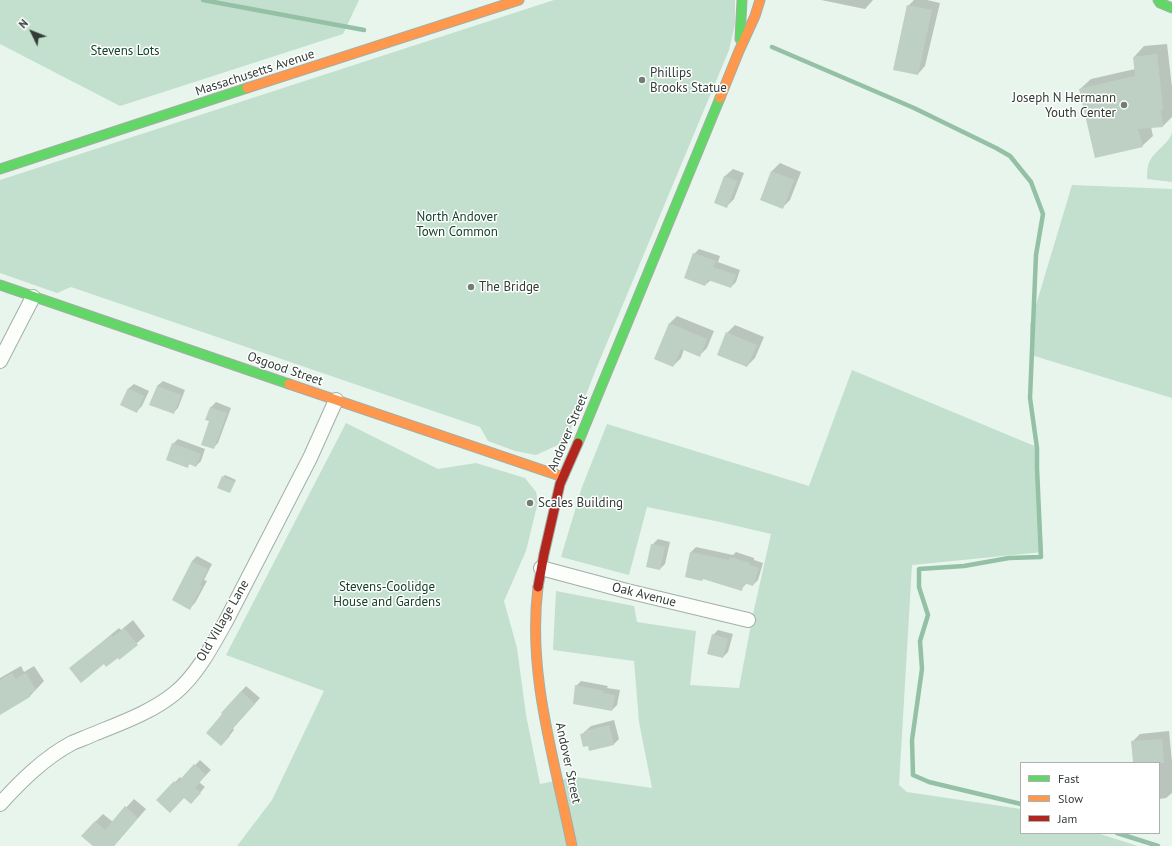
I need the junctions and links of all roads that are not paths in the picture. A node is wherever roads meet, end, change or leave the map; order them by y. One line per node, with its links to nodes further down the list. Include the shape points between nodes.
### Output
1 (519, 0): 7 (main road, Massachusetts Avenue)
2 (742, 0): 6 (main road, Andover Street)
3 (760, 0): 6 (main road, Andover Street)
4 (1158, 0): 5 (main road)
5 (1172, 8)
6 (739, 51): 12 (main road, Andover Street)
7 (0, 169)
8 (0, 285): 9 (main road, Osgood Street)
9 (33, 297): 10 (street); 11 (main road, Osgood Street)
10 (0, 361)
11 (336, 400): 12 (main road, Osgood Street); 15 (street, Old Village Lane, via 310,458 226,621 188,679 175,693 151,709 72,743 24,779)
12 (563, 477): 13 (main road, Andover Street)
13 (541, 568): 14 (street, Oak Avenue, via 627,592); 16 (main road, Andover Street, via 535,634 539,679)
14 (748, 620)
15 (0, 804)
16 (572, 846)

